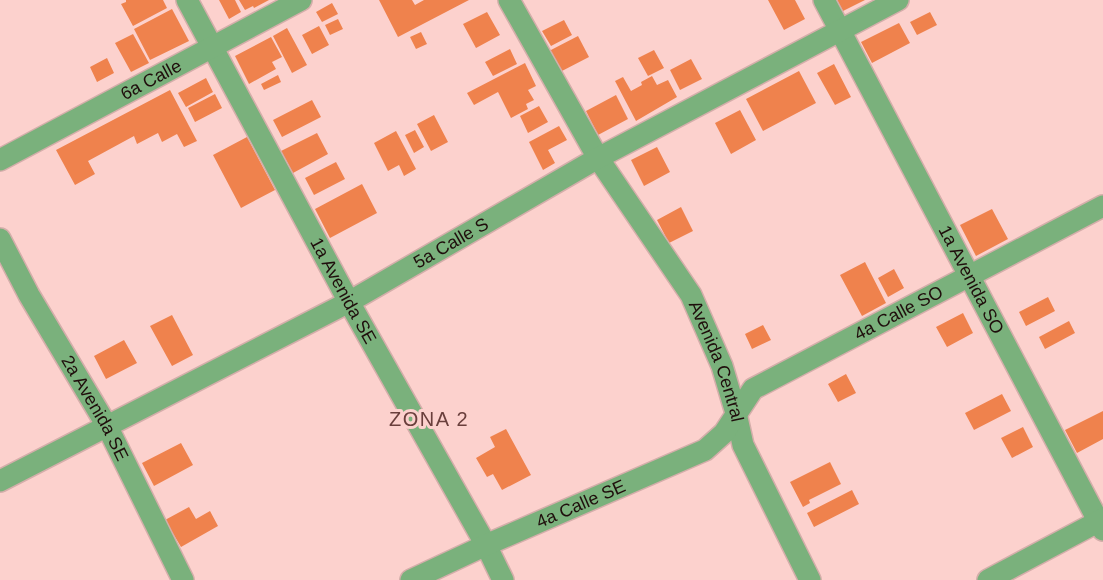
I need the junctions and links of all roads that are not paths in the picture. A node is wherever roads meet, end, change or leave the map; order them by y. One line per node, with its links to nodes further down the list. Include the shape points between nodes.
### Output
1 (187, 0): 7 (street, 1a Avenida SE)
2 (301, 0): 7 (street, 6a Calle)
3 (509, 0): 8 (street, Avenida Central)
4 (824, 0): 6 (street, 1a Avenida SO)
5 (898, 0): 6 (street, 5a Calle S)
6 (840, 31): 8 (street, 5a Calle S); 12 (street, 1a Avenida SO)
7 (213, 47): 9 (street, 6a Calle); 13 (street, 1a Avenida SE)
8 (598, 158): 13 (street, 5a Calle S); 14 (street, Avenida Central, via 692,295 722,366)
9 (0, 160)
10 (1103, 206): 12 (street, 4a Calle SO)
11 (0, 239): 15 (street, 2a Avenida SE)
12 (970, 276): 14 (street, 4a Calle SO, via 753,389); 17 (street, 1a Avenida SO)
13 (349, 302): 15 (street, 5a Calle S); 18 (street, 1a Avenida SE)
14 (736, 413): 18 (street, 4a Calle SE, via 724,433 705,450); 22 (street, Avenida Central, via 743,445)
15 (107, 426): 16 (street, 5a Calle S); 19 (street, 2a Avenida SE)
16 (0, 481)
17 (1101, 524): 23 (street)
18 (486, 545): 20 (street, 4a Calle SE); 21 (street, 1a Avenida SE)
19 (183, 580)
20 (411, 580)
21 (503, 580)
22 (810, 580)
23 (987, 580)

